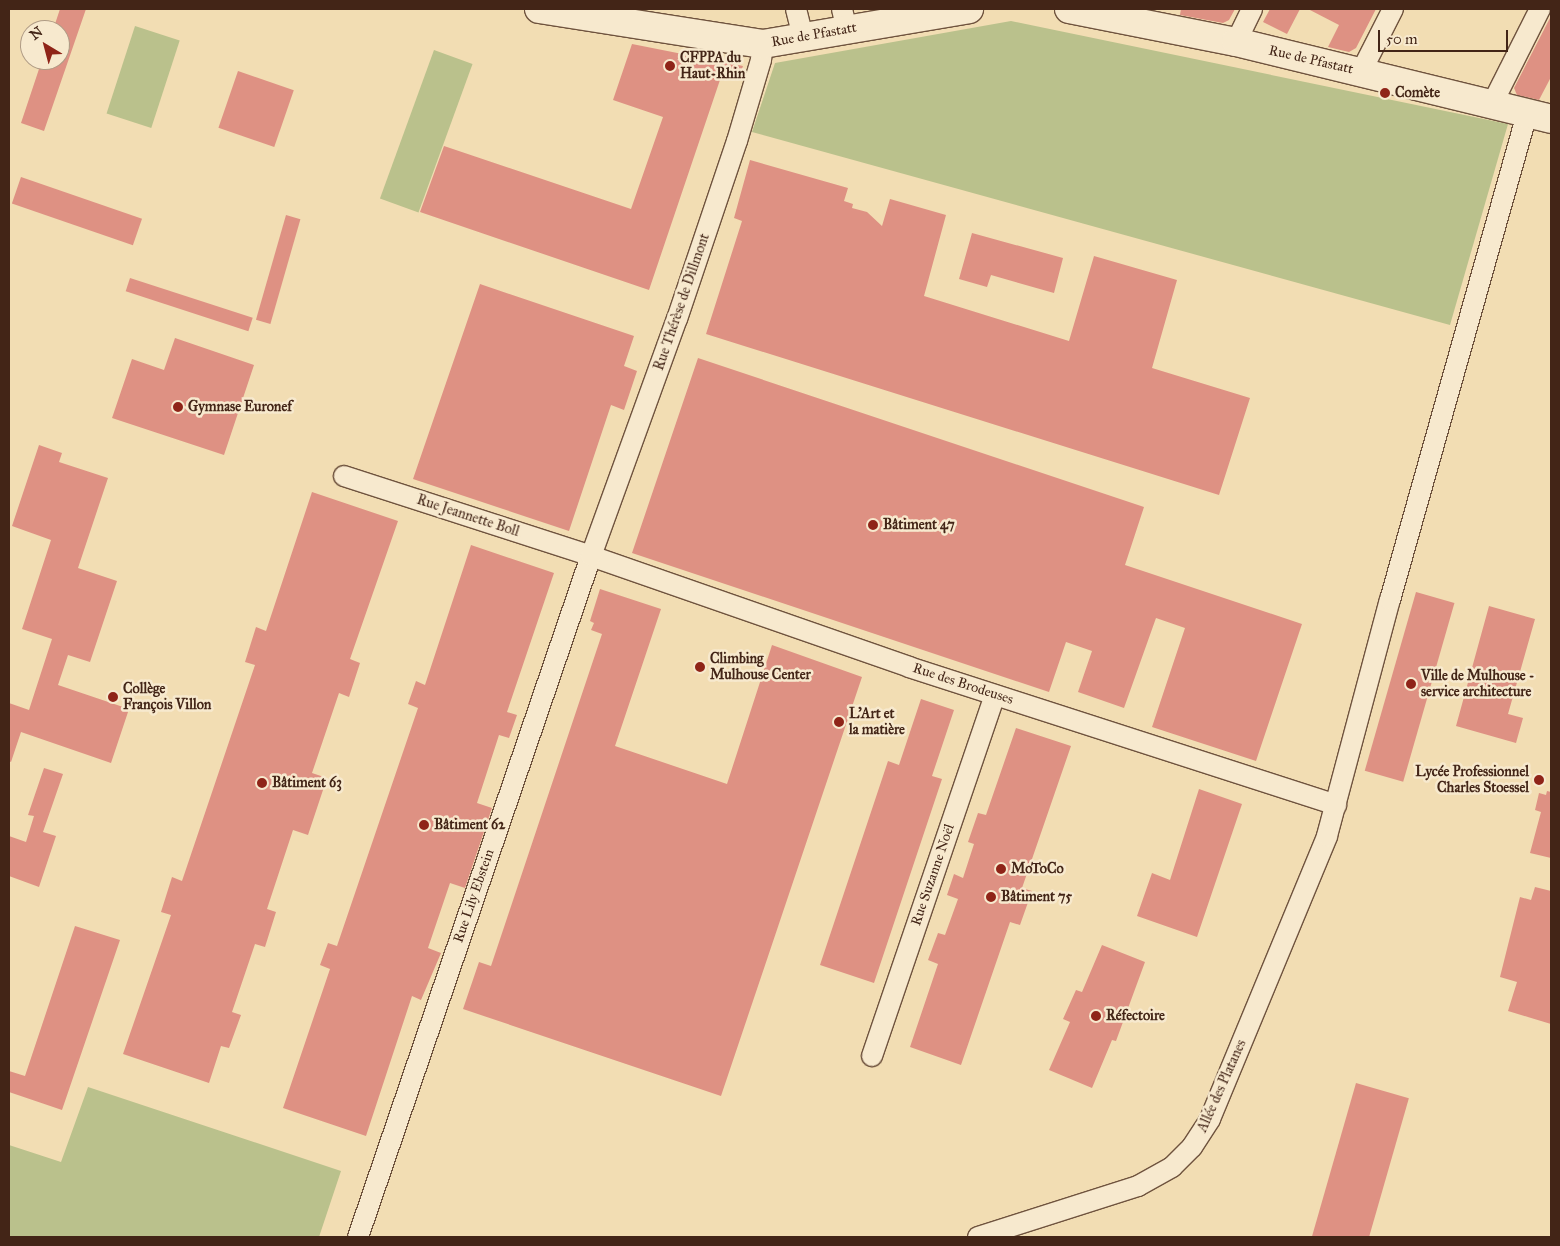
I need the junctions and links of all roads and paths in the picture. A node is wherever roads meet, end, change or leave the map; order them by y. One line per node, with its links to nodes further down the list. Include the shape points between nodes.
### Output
1 (539, 9): 12 (street, Rue de Pfastatt)
2 (796, 9): 10 (street)
3 (969, 9): 9 (street, Rue de Pfastatt)
4 (1069, 9): 8 (street, Rue de Pfastatt)
5 (1252, 9): 11 (street)
6 (1393, 9): 13 (street)
7 (1540, 9): 14 (street)
8 (1105, 12): 11 (street, Rue de Pfastatt)
9 (845, 19): 10 (street, Rue de Pfastatt)
10 (803, 37): 12 (street, Rue de Pfastatt)
11 (1236, 42): 13 (street, Rue de Pfastatt)
12 (763, 44): 17 (street, Rue Thérèse de Dillmont, via 762,60 737,141)
13 (1361, 72): 14 (street, Rue de Pfastatt)
14 (1490, 106): 15 (street, Rue de Pfastatt)
15 (1539, 117): 19 (street, Allée des Platanes, via 1390,600)
16 (344, 476): 17 (street, Rue Jeannette Boll)
17 (592, 556): 18 (street, Rue des Brodeuses); 21 (street, Rue Lily Ebstein)
18 (995, 695): 19 (street, Rue des Brodeuses); 20 (street, Rue Suzanne Noël)
19 (1336, 805): 22 (street, Allée des Platanes, via 1327,836 1214,1110 1192,1147 1172,1167 1138,1186)
20 (872, 1056)
21 (358, 1237)
22 (978, 1237)

